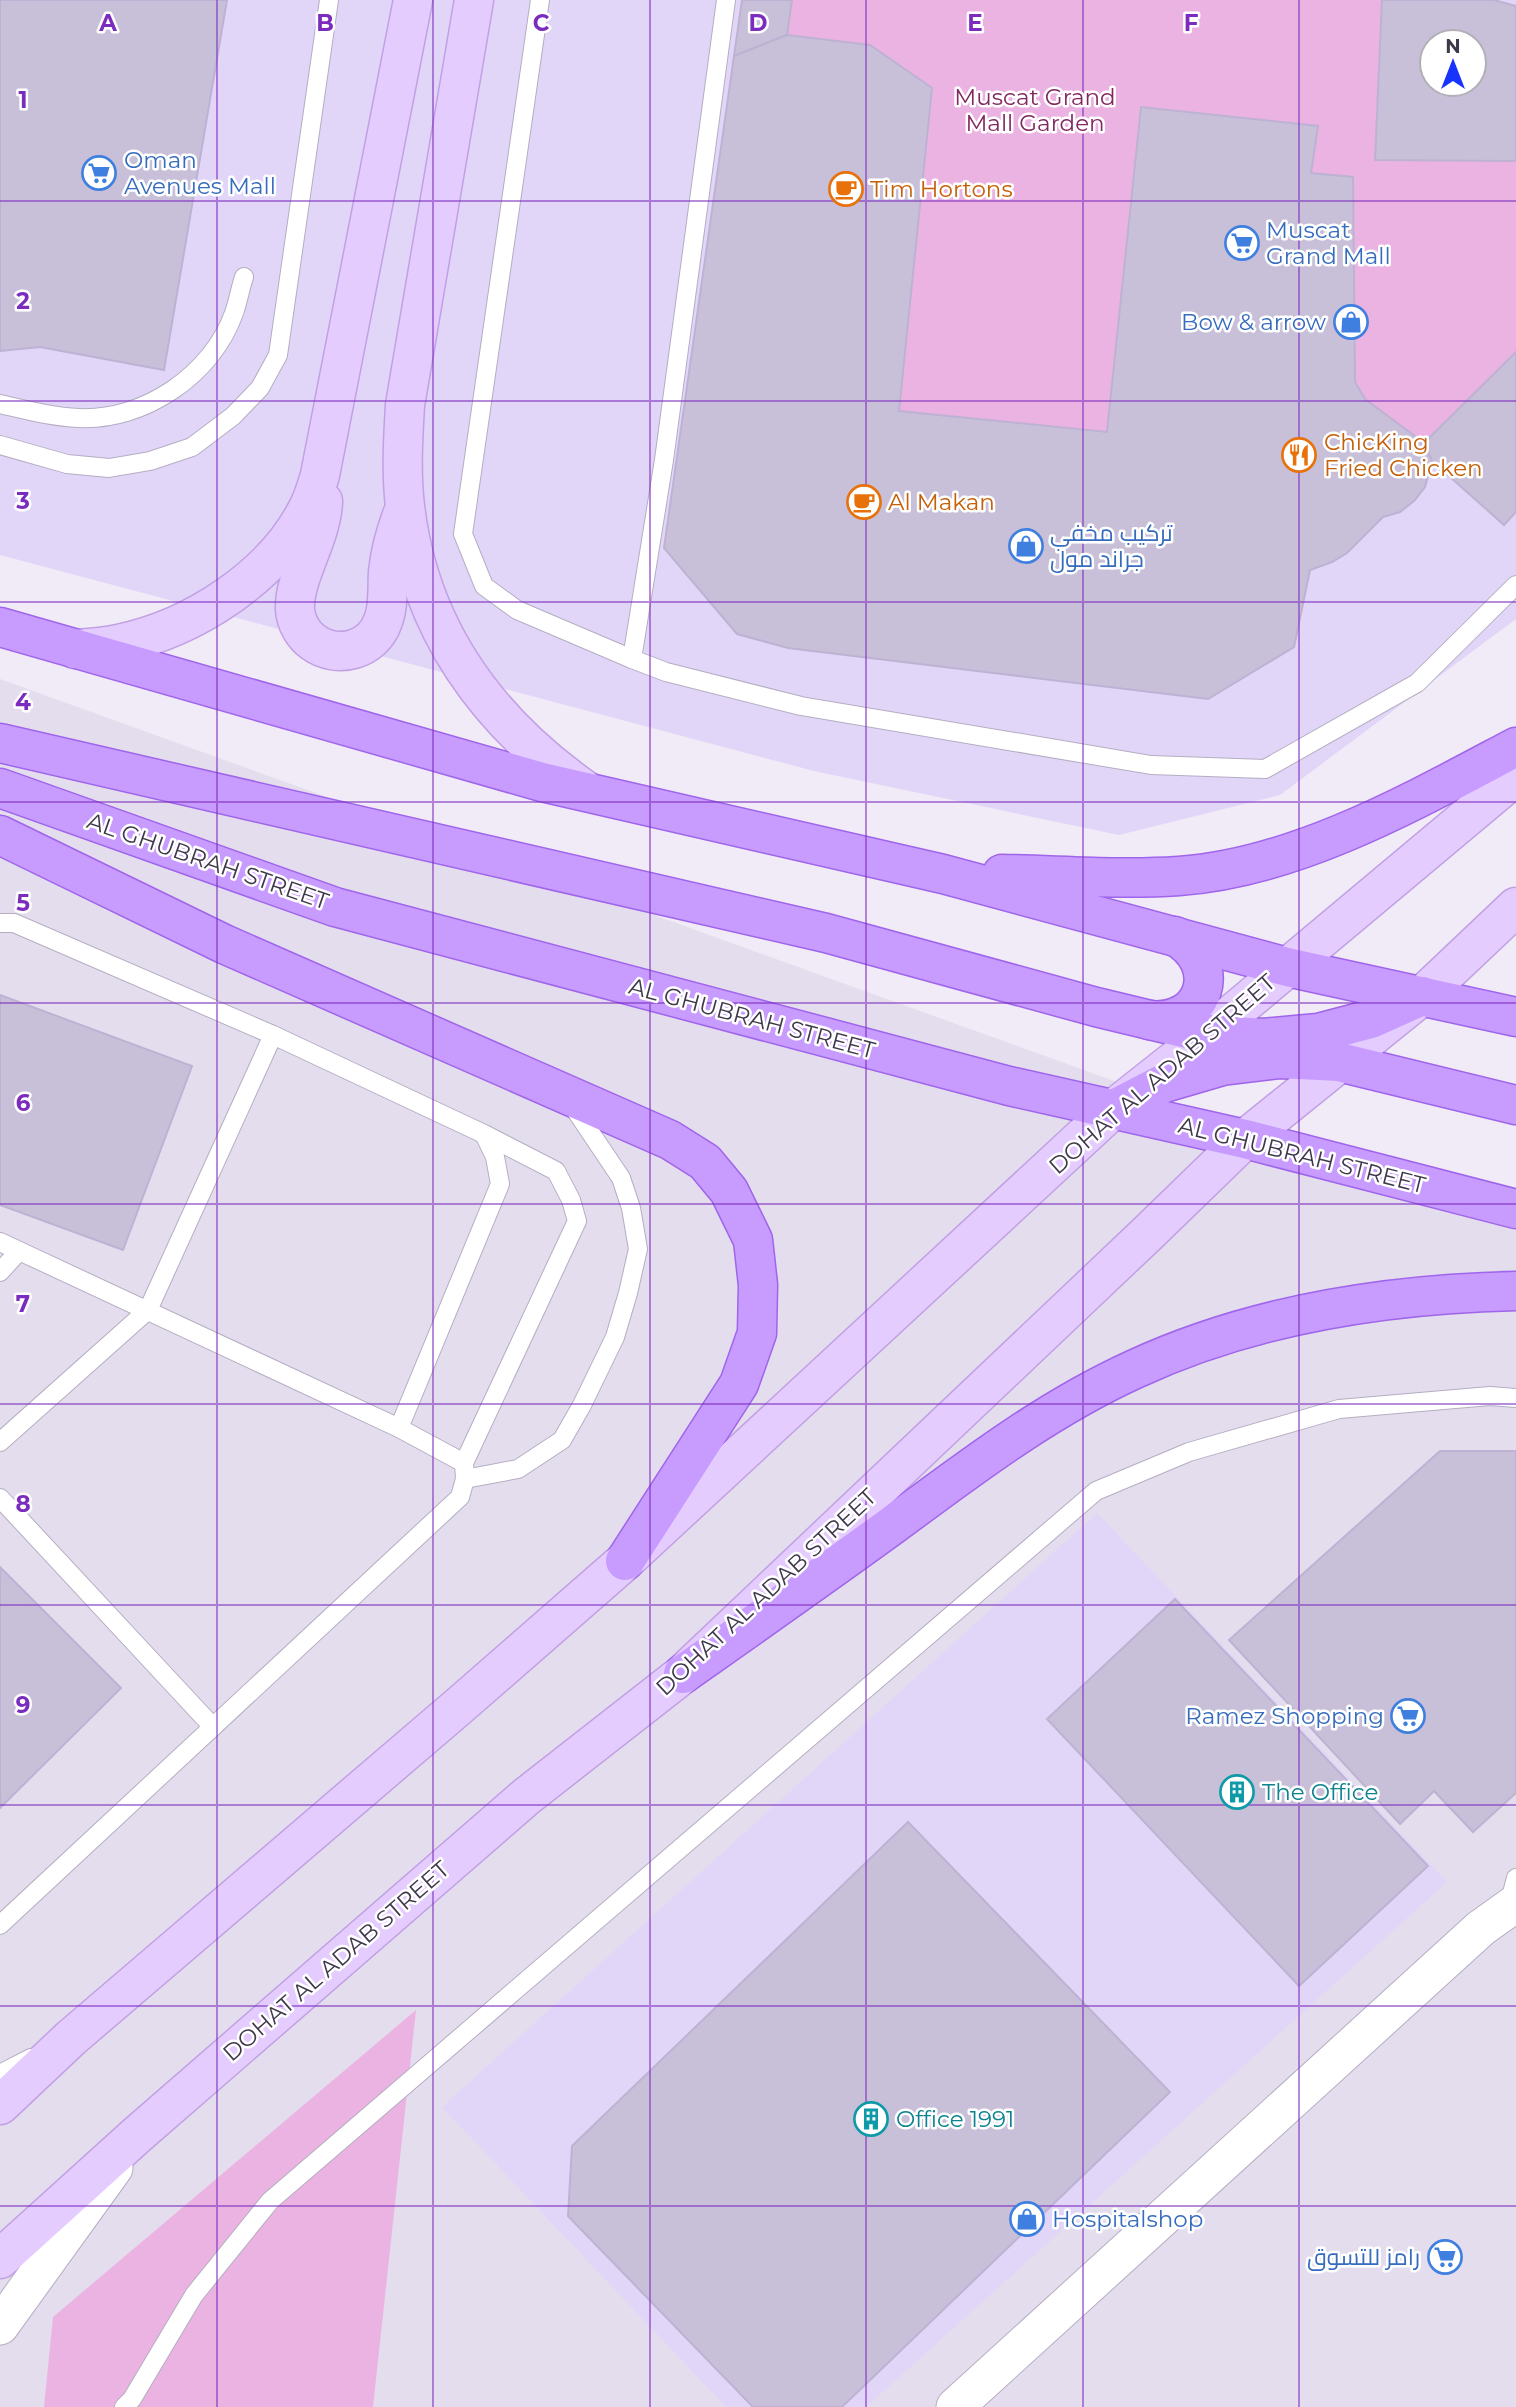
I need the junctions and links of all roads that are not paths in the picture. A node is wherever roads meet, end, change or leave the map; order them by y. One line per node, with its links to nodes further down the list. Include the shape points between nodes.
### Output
1 (328, 0): 8 (lane, via 278,355 260,388 192,447 150,461 108,468 66,464)
2 (413, 0): 9 (main road)
3 (474, 0): 10 (main road, via 405,405)
4 (540, 0): 14 (lane, via 463,534 484,586 517,610)
5 (726, 0): 14 (lane, via 664,460)
6 (244, 277): 7 (lane, via 234,315 216,349 189,378 157,400 121,414 82,418)
7 (0, 404)
8 (0, 445)
9 (320, 475): 10 (main road, via 320,528 295,599 295,614 309,640 321,648 352,650 366,645 377,633 384,620 393,539); 13 (main road, via 309,506 290,535 263,567 231,594 196,617 157,633 117,645)
10 (405, 506): 19 (main road, via 422,581 453,652 473,684 524,743)
11 (1516, 585): 14 (lane, via 1417,683 1265,769 1151,765 801,706)
12 (0, 627): 13 (main road)
13 (75, 649): 19 (main road)
14 (632, 659)
15 (0, 743): 28 (main road, via 826,933)
16 (1516, 747): 21 (main road, via 1355,829 1226,870 1107,878)
17 (1516, 776): 25 (main road, DOHAT AL ADAB STREET)
18 (0, 788): 34 (main road, AL GHUBRAH STREET, via 335,906)
19 (585, 790): 21 (main road)
20 (0, 835): 32 (main road, via 224,944)
21 (943, 874): 24 (main road)
22 (1516, 907): 26 (main road, DOHAT AL ADAB STREET)
23 (0, 923): 30 (lane, via 14,923)
24 (1175, 936): 25 (main road); 28 (main road, via 1196,952 1204,977 1201,990 1196,1002 1175,1019)
25 (1287, 967): 26 (main road); 29 (main road, DOHAT AL ADAB STREET)
26 (1422, 996): 27 (main road); 29 (main road, via 1371,1019 1318,1032 1263,1038); 31 (main road, DOHAT AL ADAB STREET)
27 (1516, 1017)
28 (1149, 1020): 29 (main road)
29 (1208, 1034): 34 (main road, DOHAT AL ADAB STREET)
30 (273, 1035): 35 (lane); 42 (lane)
31 (1339, 1062): 33 (main road); 34 (main road, via 1280,1059 1222,1066 1164,1083); 36 (main road, DOHAT AL ADAB STREET)
32 (565, 1093): 46 (lane, via 621,1178 628,1198 638,1249 628,1293 615,1337 562,1440 518,1469); 48 (main road, via 670,1140 705,1162 729,1191 753,1240 757,1333 739,1384)
33 (1516, 1105)
34 (1112, 1110): 36 (main road, AL GHUBRAH STREET); 48 (main road, DOHAT AL ADAB STREET)
35 (484, 1134): 44 (lane, via 500,1184); 46 (lane, via 556,1171 577,1221)
36 (1245, 1139): 37 (main road, AL GHUBRAH STREET); 49 (main road, DOHAT AL ADAB STREET)
37 (1516, 1209)
38 (0, 1242): 39 (lane)
39 (19, 1251): 40 (lane); 42 (lane)
40 (0, 1272)
41 (1516, 1291): 49 (main road, via 1414,1296 1325,1308 1230,1332 1135,1369 1040,1419)
42 (148, 1310): 44 (lane); 45 (lane)
43 (1516, 1398): 59 (lane, via 1490,1396 1339,1409 1189,1452 1096,1490 270,2201 194,2295)
44 (399, 1429): 46 (lane)
45 (0, 1442)
46 (464, 1471): 50 (lane, via 460,1497)
47 (0, 1499): 50 (lane)
48 (625, 1561): 53 (main road, DOHAT AL ADAB STREET)
49 (683, 1674): 56 (main road, DOHAT AL ADAB STREET, via 527,1796)
50 (212, 1727): 52 (lane)
51 (1513, 1896): 60 (street)
52 (0, 1924)
53 (71, 2038): 54 (lane); 55 (main road, DOHAT AL ADAB STREET)
54 (0, 2074)
55 (0, 2105)
56 (138, 2134): 57 (main road, DOHAT AL ADAB STREET); 58 (street)
57 (0, 2259)
58 (0, 2326)
59 (124, 2407)
60 (954, 2407)

